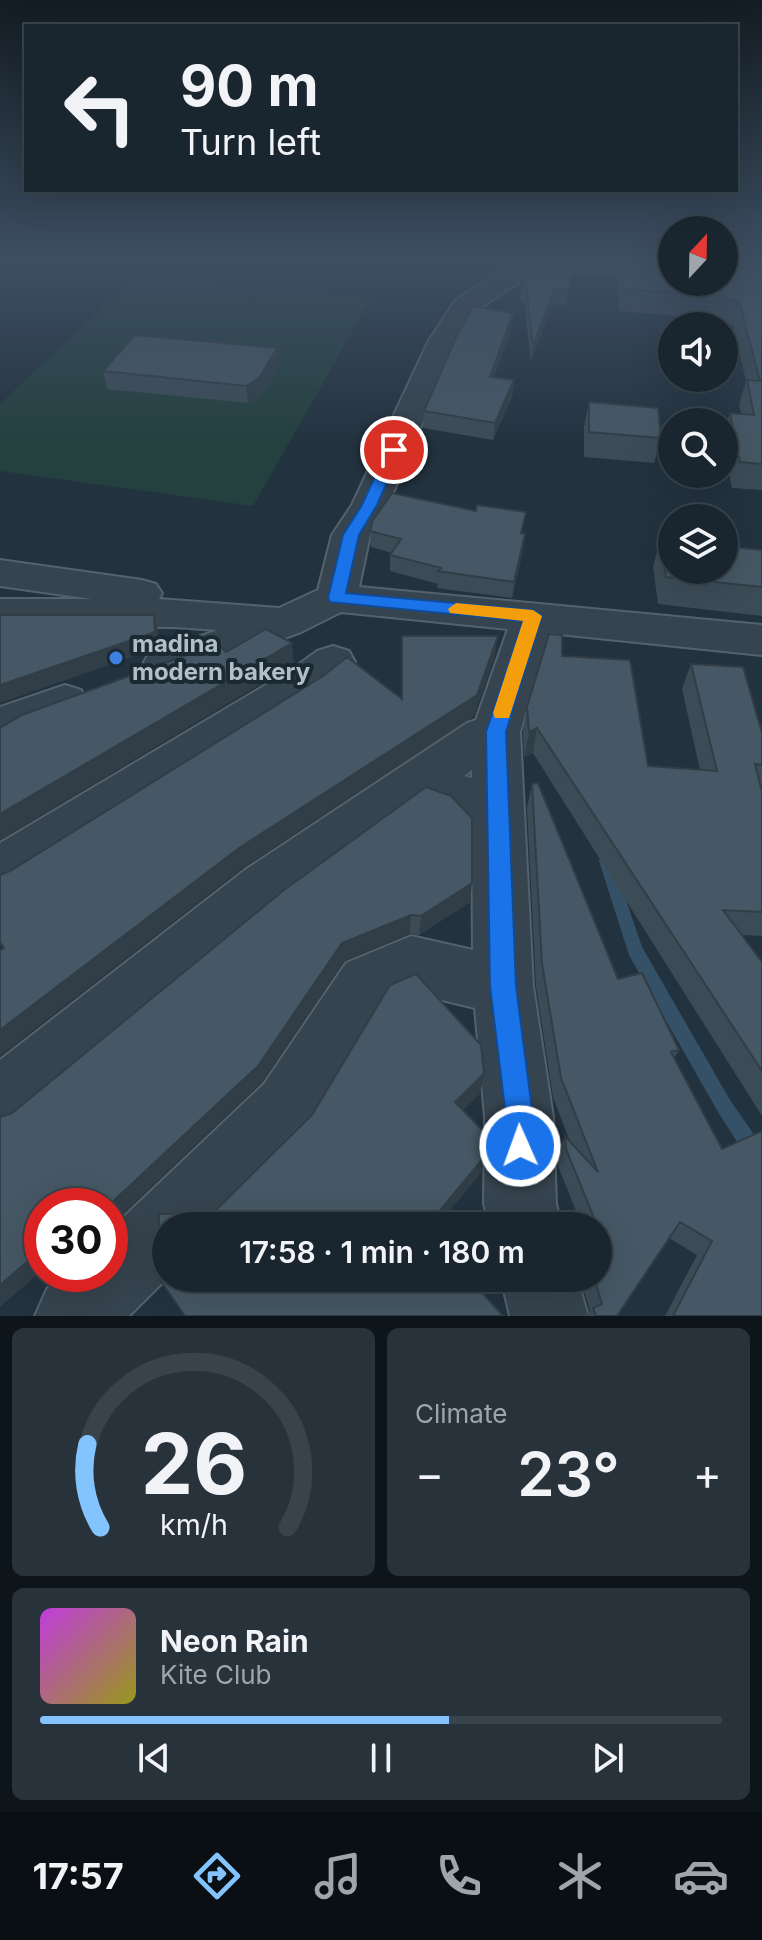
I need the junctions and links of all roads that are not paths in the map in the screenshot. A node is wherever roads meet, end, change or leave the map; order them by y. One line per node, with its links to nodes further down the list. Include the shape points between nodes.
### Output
1 (454, 322): 3 (street, via 351,535)
2 (0, 573): 5 (street, via 187,600)
3 (336, 598): 6 (street); 7 (street)
4 (0, 613): 5 (street)
5 (233, 617): 6 (street)
6 (286, 622): 10 (street)
7 (528, 632): 8 (street); 11 (street)
8 (762, 640)
9 (333, 662): 14 (street)
10 (0, 725)
11 (496, 732): 12 (street); 13 (street)
12 (418, 782): 13 (street); 16 (street, via 265,888)
13 (499, 808): 15 (street)
14 (0, 871)
15 (503, 986): 17 (street, via 411,964 367,984 288,1108); 18 (street, via 519,1117)
16 (0, 1102)
17 (182, 1212)
18 (522, 1212)
19 (152, 1241): 21 (street)
20 (543, 1292): 22 (street)
21 (74, 1316)
22 (549, 1316)

